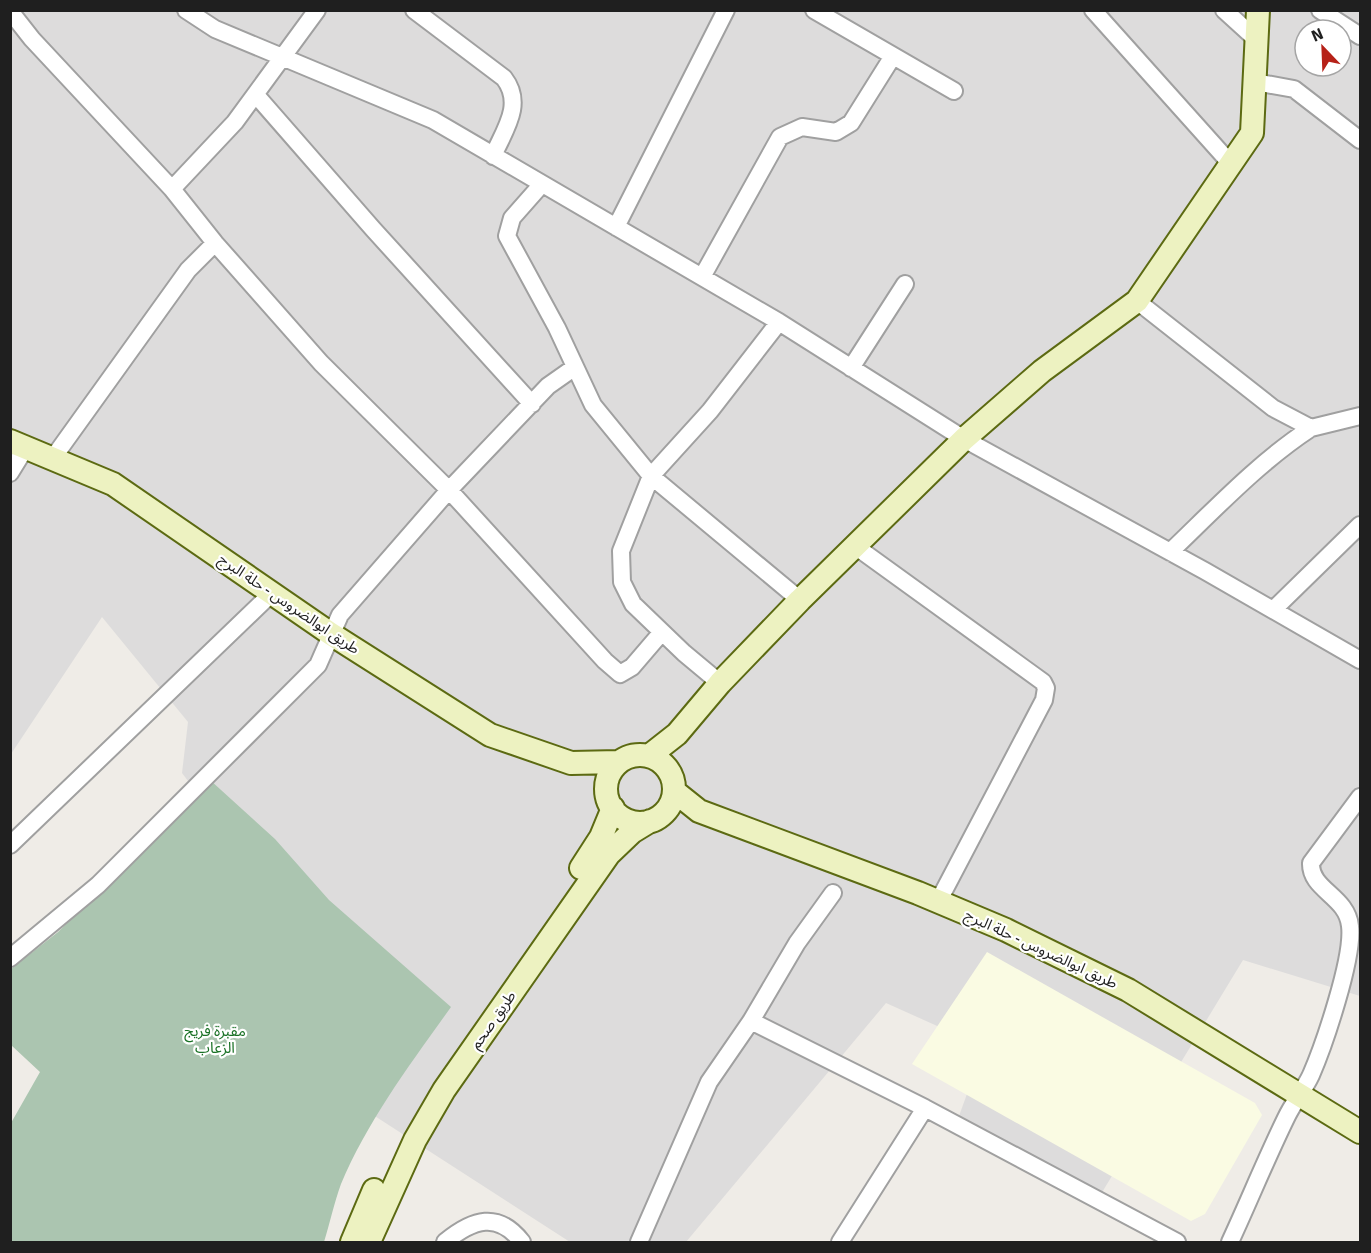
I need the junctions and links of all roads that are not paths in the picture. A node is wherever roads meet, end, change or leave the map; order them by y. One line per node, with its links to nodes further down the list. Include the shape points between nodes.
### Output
1 (10, 10): 22 (street, via 32,39)
2 (186, 10): 14 (street, via 215,29)
3 (317, 10): 14 (street)
4 (414, 10): 19 (street, via 511,86 514,108)
5 (726, 10): 23 (street)
6 (814, 10): 13 (street)
7 (1093, 10): 20 (street)
8 (1224, 10): 12 (street)
9 (1258, 10): 12 (main road)
10 (1320, 10): 11 (street)
11 (1360, 36)
12 (1257, 40): 15 (main road)
13 (893, 56): 16 (street); 25 (street, via 851,123 836,132 802,127 780,137)
14 (284, 58): 17 (street); 19 (street, via 433,120)
15 (1255, 82): 18 (street, via 1294,89); 20 (main road, via 1252,133)
16 (954, 92)
17 (256, 95): 22 (street); 31 (street)
18 (1360, 140)
19 (493, 156): 21 (street)
20 (1231, 164): 27 (main road)
21 (542, 184): 23 (street); 29 (street, via 512,218 507,236)
22 (172, 189): 24 (street)
23 (616, 227): 25 (street)
24 (214, 243): 36 (street, via 188,270); 39 (street, via 321,363)
25 (702, 277): 28 (street)
26 (905, 284): 30 (street)
27 (1137, 301): 33 (street, via 1274,408); 34 (main road, via 1042,370)
28 (779, 322): 30 (street); 38 (street, via 710,411)
29 (575, 367): 31 (street, via 548,386); 38 (street, via 593,405)
30 (851, 368): 34 (street)
31 (532, 404): 39 (street)
32 (1360, 416): 33 (street)
33 (1311, 428): 42 (street, via 1251,476)
34 (964, 439): 41 (main road); 42 (street)
35 (18, 444): 36 (main road, طريق ابوالضروس - حلة البرج); 37 (street)
36 (53, 458): 43 (main road, طريق ابوالضروس - حلة البرج, via 113,484)
37 (10, 473)
38 (651, 476): 44 (street); 46 (street, via 621,550 622,582 633,604)
39 (449, 490): 46 (street, via 620,674 632,667); 47 (street, via 340,615)
40 (1360, 525): 45 (street)
41 (855, 546): 44 (main road); 62 (street, via 1043,682 1046,688 1044,700)
42 (1170, 552): 45 (street)
43 (272, 593): 47 (main road, طريق ابوالضروس - حلة البرج); 60 (street)
44 (800, 600): 49 (main road)
45 (1273, 610): 48 (street)
46 (662, 632): 49 (street)
47 (331, 634): 53 (main road, طريق ابوالضروس - حلة البرج, via 490,735); 63 (street, via 318,665 98,885)
48 (1360, 660)
49 (720, 683): 50 (main road)
50 (677, 734): 51 (main road); 54 (main road)
51 (649, 756): 52 (main road, via 628,757); 54 (main road)
52 (619, 762): 53 (main road, طريق ابوالضروس - حلة البرج); 57 (main road, via 612,770)
53 (571, 763): 57 (main road, طريق ابوالضروس - حلة البرج)
54 (668, 768): 55 (main road)
55 (675, 791): 58 (main road, طريق ابوالضروس - حلة البرج); 59 (main road, via 671,804)
56 (1360, 797): 65 (street, via 1311,863 1312,877 1347,913 1350,939 1344,975 1311,1075)
57 (610, 800): 59 (main road, via 623,818 637,822); 68 (main road, طريق صحم, via 595,848 410,1119)
58 (699, 811): 59 (main road, طريق ابوالضروس - حلة البرج); 62 (main road, طريق ابوالضروس - حلة البرج)
59 (656, 818): 69 (main road, طريق صحم, via 632,832 609,854 455,1074 415,1140)
60 (10, 845)
61 (833, 893): 64 (street, via 797,943)
62 (938, 902): 65 (main road, طريق ابوالضروس - حلة البرج, via 1006,930 1128,990)
63 (10, 958)
64 (751, 1021): 66 (street); 72 (street, via 709,1082)
65 (1299, 1094): 67 (main road, طريق ابوالضروس - حلة البرج); 75 (street)
66 (925, 1108): 73 (street); 74 (street)
67 (1360, 1132)
68 (352, 1242)
69 (369, 1242)
70 (445, 1242): 71 (street, via 489,1221 510,1227)
71 (522, 1242)
72 (639, 1242)
73 (840, 1242)
74 (1177, 1242)
75 (1230, 1242)

